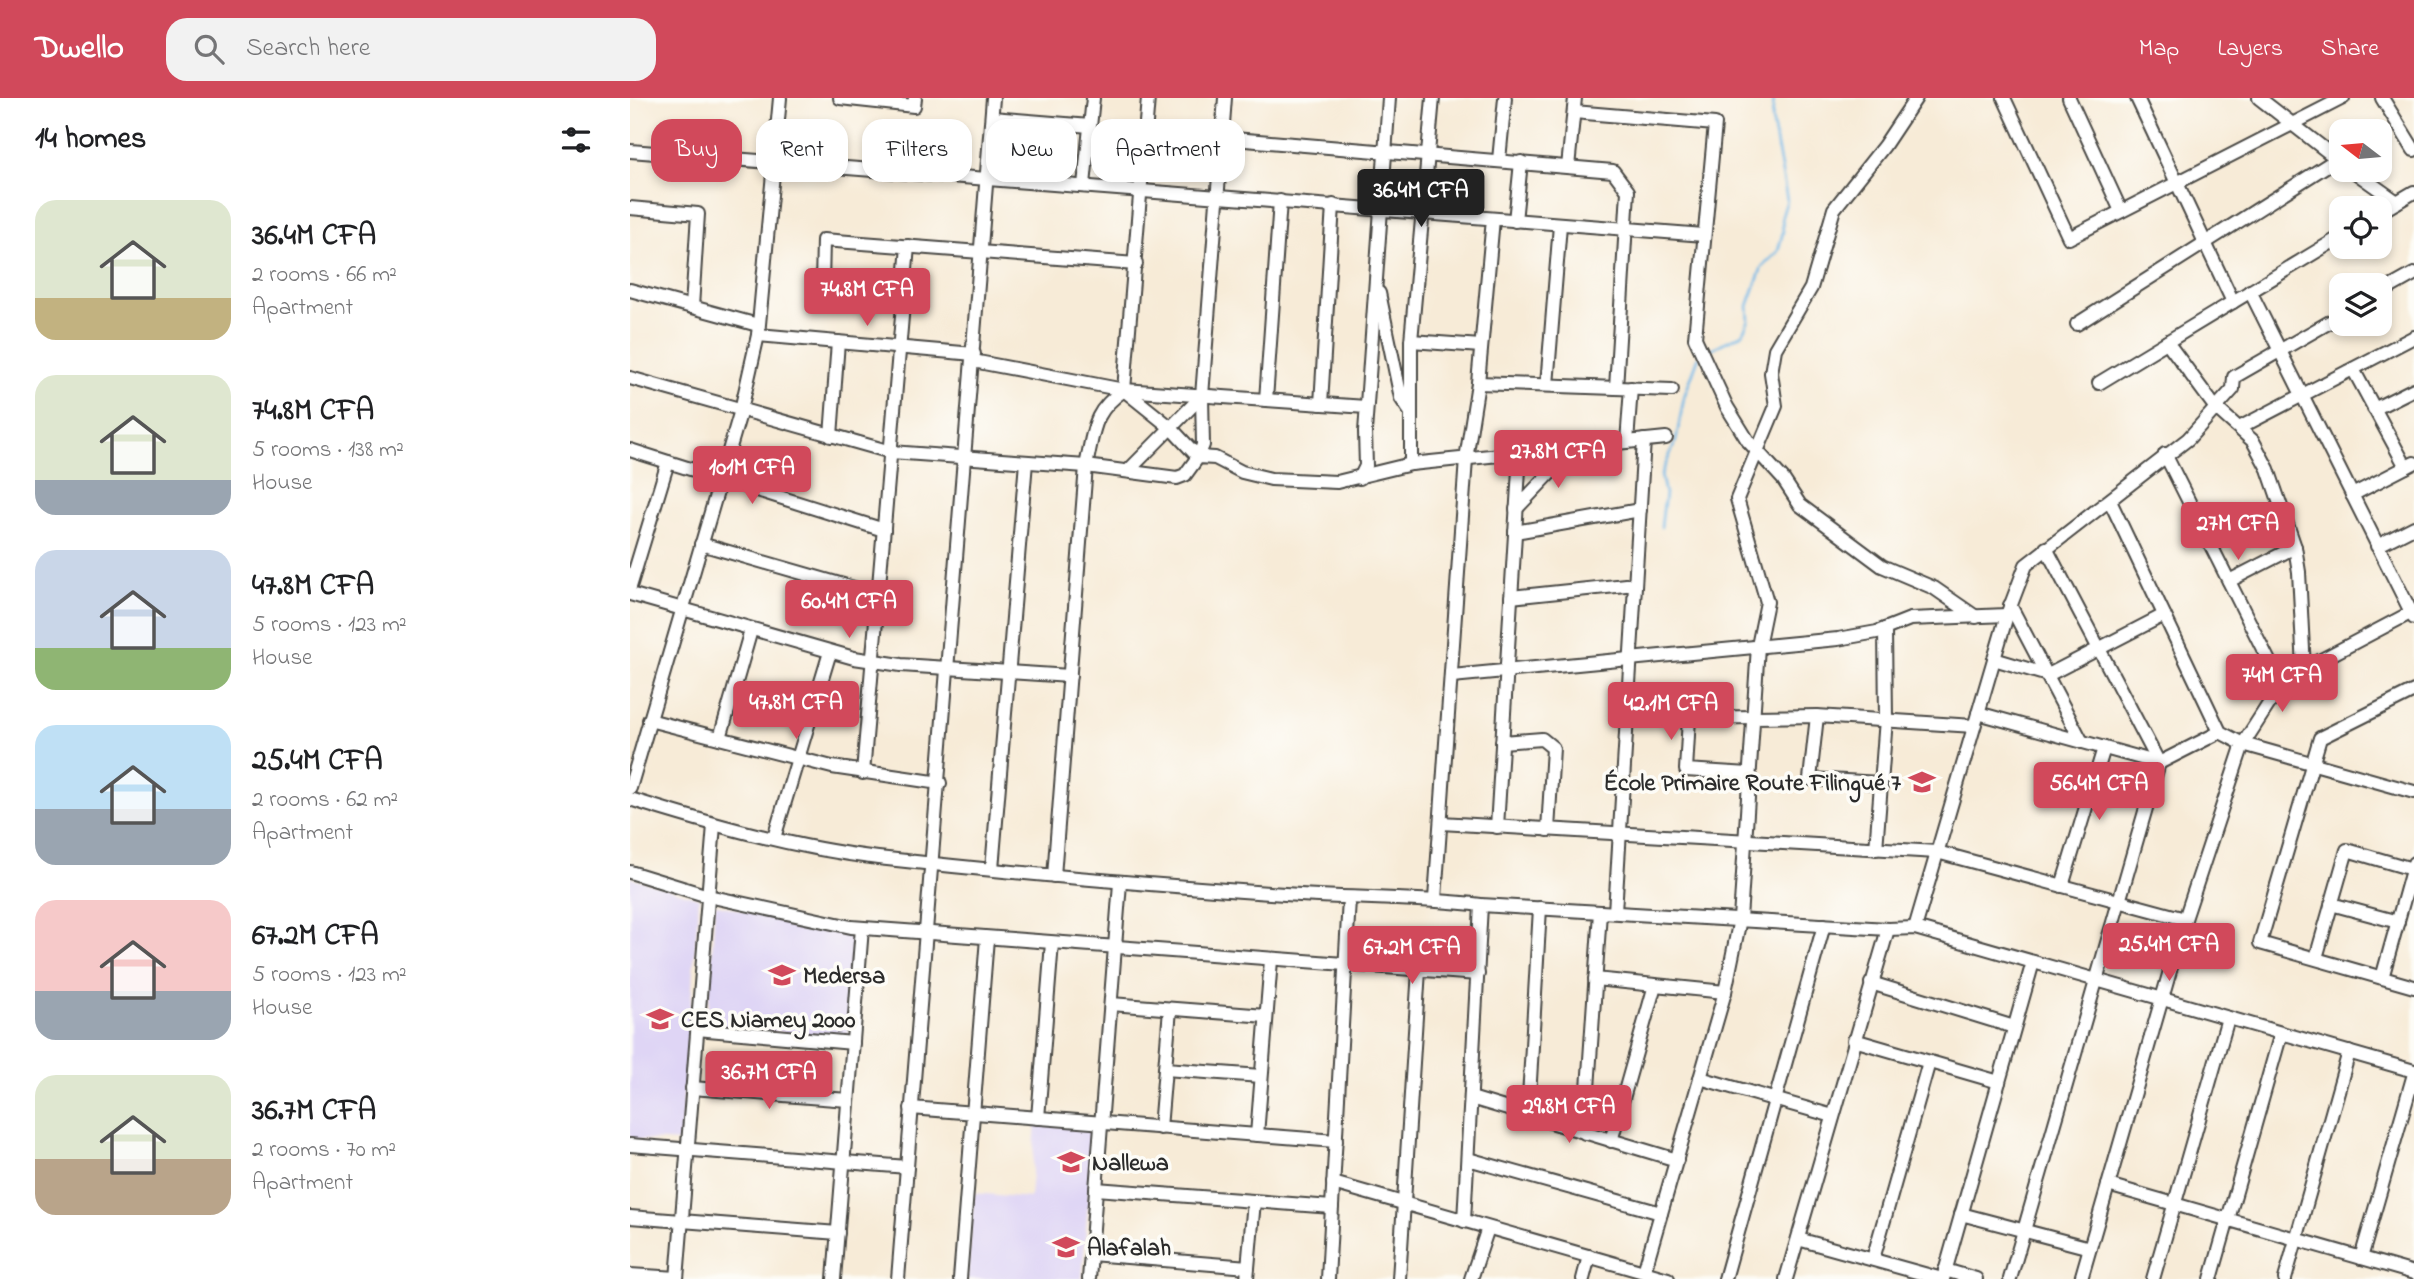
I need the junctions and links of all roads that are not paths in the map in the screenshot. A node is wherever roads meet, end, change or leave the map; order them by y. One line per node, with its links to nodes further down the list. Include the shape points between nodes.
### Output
1 (780, 98): 22 (street)
2 (840, 98): 3 (street)
3 (847, 98): 4 (street, via 914,106)
4 (915, 98)
5 (993, 98): 21 (street)
6 (1093, 98): 25 (street)
7 (1148, 98): 46 (street)
8 (1225, 98): 23 (street)
9 (1389, 98): 29 (street)
10 (1433, 98): 31 (street)
11 (1505, 98): 32 (street)
12 (1575, 98): 20 (street)
13 (1916, 98): 113 (street, via 1834,209 1811,288 1775,349 1771,373 1776,406)
14 (2004, 98): 55 (street, via 2069,237)
15 (2069, 98): 55 (street)
16 (2137, 98): 43 (street)
17 (2259, 98): 24 (street)
18 (2343, 98): 24 (street)
19 (2382, 98): 27 (street)
20 (1574, 112): 35 (street); 61 (street, via 1716,124)
21 (992, 118): 25 (street)
22 (778, 119)
23 (1223, 119)
24 (2291, 124): 30 (street); 43 (street)
25 (1090, 126): 45 (street)
26 (1245, 140): 29 (street)
27 (2414, 149)
28 (630, 151): 33 (street)
29 (1384, 153): 31 (street); 54 (street)
30 (2329, 153)
31 (1428, 156): 32 (street); 56 (street)
32 (1499, 160): 34 (street)
33 (756, 162)
34 (1521, 162): 35 (street); 58 (street)
35 (1568, 167): 60 (street, via 1613,171 1628,191)
36 (2329, 167): 62 (street)
37 (848, 169): 38 (street)
38 (986, 178)
39 (772, 182): 77 (street)
40 (987, 182): 65 (street)
41 (1036, 182): 45 (street)
42 (1218, 182): 48 (street)
43 (2177, 182): 55 (street); 62 (street)
44 (2369, 182): 50 (street)
45 (1084, 186): 46 (street)
46 (1140, 189): 48 (street); 66 (street)
47 (2414, 192): 50 (street)
48 (1217, 196): 49 (street); 97 (street)
49 (1280, 201): 51 (street); 98 (street)
50 (2397, 202): 52 (street)
51 (1333, 205): 54 (street); 99 (street)
52 (2392, 205)
53 (630, 208): 74 (street, via 698,214)
54 (1379, 209): 56 (street); 68 (street)
55 (2121, 211)
56 (1423, 213): 57 (street); 79 (street)
57 (1493, 219): 58 (street); 82 (street)
58 (1516, 221): 59 (street)
59 (1560, 225): 60 (street); 90 (street)
60 (1627, 230): 61 (street); 91 (street)
61 (1704, 235): 113 (street, via 1695,338 1727,407)
62 (2205, 243): 73 (street); 76 (street)
63 (2329, 244): 72 (street)
64 (908, 246): 65 (street); 71 (street); 71 (street, via 823,240 822,285)
65 (981, 252): 66 (street); 85 (street)
66 (1136, 264): 94 (street)
67 (2414, 274): 69 (street)
68 (1376, 279): 100 (street); 104 (street, via 1401,398)
69 (2392, 286)
70 (630, 290): 74 (street)
71 (904, 290): 83 (street)
72 (2250, 291): 73 (street); 84 (street)
73 (2233, 302): 81 (street)
74 (692, 307): 77 (street)
75 (2329, 322): 84 (street)
76 (2077, 324)
77 (758, 330): 80 (street); 103 (street)
78 (2414, 337): 86 (street)
79 (1411, 341): 82 (street); 104 (street)
80 (838, 342): 83 (street); 107 (street)
81 (2167, 342): 89 (street); 101 (street)
82 (1481, 346): 88 (street)
83 (900, 348): 85 (street); 114 (street)
84 (2279, 350): 96 (street); 101 (street, via 2234,377 2233,389)
85 (973, 358): 94 (street); 117 (street)
86 (2353, 369): 96 (street); 102 (street)
87 (630, 378): 103 (street)
88 (1478, 383): 90 (street); 119 (street)
89 (2099, 383)
90 (1547, 386): 91 (street)
91 (1616, 388): 92 (street)
92 (1632, 388): 95 (street); 110 (street)
93 (2414, 389): 102 (street)
94 (1124, 390): 97 (street); 105 (street); 124 (street, via 1098,414)
95 (1672, 390)
96 (2302, 395): 106 (street); 128 (street)
97 (1202, 396): 98 (street); 105 (street); 118 (street, via 1203,444)
98 (1266, 400): 99 (street)
99 (1321, 404): 100 (street)
100 (1366, 407): 126 (street, via 1367,456)
101 (2214, 407): 106 (street); 116 (street, via 2188,439)
102 (2374, 409): 123 (street)
103 (741, 410): 107 (street); 127 (street)
104 (1411, 413): 122 (street)
105 (1170, 427): 118 (street); 125 (street)
106 (2239, 428): 137 (street, via 2268,469)
107 (831, 436): 114 (street)
108 (1666, 438): 109 (street)
109 (1644, 440): 110 (street); 131 (street)
110 (1627, 442): 111 (street)
111 (1575, 447): 115 (street); 130 (street)
112 (630, 450): 121 (street)
113 (1757, 451): 149 (street, via 1800,505 1882,566 1934,588); 152 (street, via 1737,499 1767,602)
114 (891, 452): 117 (street); 133 (street)
115 (1520, 453): 119 (street); 130 (street)
116 (2165, 454): 129 (street); 139 (street)
117 (965, 457): 120 (street); 158 (street)
118 (1198, 457): 125 (street, via 1185,475 1177,478); 126 (street, via 1215,458 1242,472 1271,479 1337,482)
119 (1466, 459): 122 (street); 164 (street)
120 (1026, 461): 124 (street); 161 (street)
121 (668, 462): 127 (street); 141 (street)
122 (1411, 464): 126 (street)
123 (2410, 465): 128 (street)
124 (1086, 466): 125 (street); 163 (street)
125 (1129, 470)
126 (1360, 478)
127 (720, 479): 133 (street); 135 (street)
128 (2352, 495): 136 (street)
129 (2110, 501): 138 (street); 148 (street)
130 (1516, 509): 134 (street)
131 (1640, 510): 134 (street); 140 (street)
132 (2414, 527): 136 (street)
133 (884, 530): 143 (street)
134 (1515, 531): 144 (street)
135 (701, 544): 143 (street); 145 (street)
136 (2377, 545): 147 (street)
137 (2295, 547): 139 (street); 159 (street)
138 (2046, 548): 146 (street, via 2026,565); 153 (street)
139 (2229, 581): 165 (street)
140 (1636, 584): 144 (street); 155 (street)
141 (630, 587)
142 (630, 594): 145 (street)
143 (878, 595): 157 (street)
144 (1511, 597): 160 (street)
145 (682, 609): 151 (street); 170 (street)
146 (2008, 610): 149 (street); 156 (street); 162 (street)
147 (2413, 614): 159 (street)
148 (2164, 615): 153 (street); 172 (street)
149 (1976, 617): 150 (street, via 1910,619)
150 (1885, 629): 152 (street, via 1838,639); 169 (street)
151 (751, 630): 154 (street); 173 (street)
152 (1758, 646): 155 (street); 167 (street)
153 (2099, 648): 162 (street); 179 (street)
154 (830, 652): 157 (street); 178 (street)
155 (1631, 658): 160 (street); 192 (street)
156 (1994, 659): 162 (street); 171 (street)
157 (873, 662): 158 (street); 181 (street)
158 (948, 668): 161 (street); 183 (street)
159 (2304, 669): 165 (street)
160 (1506, 671): 164 (street); 174 (street)
161 (1009, 673): 163 (street); 199 (street)
162 (2048, 675): 175 (street)
163 (1070, 676): 201 (street)
164 (1452, 676): 188 (street)
165 (2281, 685): 176 (street)
166 (2414, 691): 180 (street, via 2320,738)
167 (1753, 716): 168 (street); 182 (street); 182 (street, via 1689,718 1686,770)
168 (1817, 716): 169 (street); 184 (street, via 1810,779)
169 (1886, 719): 171 (street); 184 (street)
170 (649, 720): 173 (street); 185 (street)
171 (1976, 720): 175 (street); 196 (street)
172 (2220, 732): 176 (street); 179 (street)
173 (720, 738): 178 (street)
174 (1502, 742): 190 (street); 191 (street, via 1542,740 1553,748)
175 (2082, 742): 177 (street)
176 (2243, 744): 180 (street); 214 (street)
177 (2104, 748): 179 (street); 203 (street)
178 (798, 759): 181 (street); 193 (street)
179 (2159, 763): 207 (street)
180 (2312, 763): 186 (street); 224 (street, via 2260,943)
181 (863, 773): 183 (street)
182 (1749, 774): 194 (street)
183 (940, 783): 197 (street)
184 (1881, 783): 195 (street)
185 (630, 788)
186 (2414, 792)
187 (630, 799): 189 (street)
188 (1441, 823): 190 (street); 206 (street)
189 (714, 825): 193 (street); 204 (street)
190 (1497, 827): 191 (street)
191 (1548, 830): 192 (street)
192 (1620, 834): 194 (street); 212 (street)
193 (774, 838): 197 (street, via 877,858)
194 (1745, 841): 195 (street); 213 (street)
195 (1876, 849): 196 (street)
196 (1937, 852): 203 (street); 218 (street)
197 (931, 862): 199 (street); 220 (street)
198 (2413, 866): 208 (street, via 2347,850); 215 (street)
199 (992, 869): 201 (street)
200 (630, 872): 204 (street)
201 (1054, 876): 202 (street)
202 (1121, 883): 205 (street); 223 (street)
203 (2062, 886): 207 (street)
204 (708, 896): 217 (street); 243 (street)
205 (1349, 899): 206 (street); 227 (street)
206 (1435, 899): 209 (street)
207 (2119, 901): 214 (street); 232 (street)
208 (2331, 904): 215 (street); 224 (street)
209 (1481, 905): 210 (street); 229 (street)
210 (1540, 908): 211 (street); 260 (street)
211 (1600, 912): 212 (street); 231 (street)
212 (1615, 912): 213 (street)
213 (1740, 919): 216 (street); 236 (street)
214 (2185, 919): 237 (street)
215 (2398, 922): 230 (street)
216 (1824, 925): 219 (street); 256 (street)
217 (862, 928): 220 (street); 246 (street)
218 (1915, 928): 219 (street); 226 (street)
219 (1888, 929): 233 (street)
220 (926, 933): 221 (street); 258 (street)
221 (987, 938): 222 (street); 259 (street)
222 (1052, 943): 223 (street); 262 (street)
223 (1116, 948): 225 (street); 238 (street)
224 (2316, 958): 230 (street)
225 (1271, 960): 227 (street); 240 (street)
226 (2033, 962): 232 (street); 242 (street)
227 (1347, 966): 228 (street); 267 (street)
228 (1419, 970): 229 (street); 279 (street)
229 (1478, 974): 255 (street)
230 (2382, 978): 235 (street)
231 (1595, 979): 234 (street); 265 (street)
232 (2096, 980): 237 (street); 289 (street)
233 (1871, 984): 242 (street); 245 (street)
234 (1654, 985): 236 (street); 268 (street)
235 (2414, 987)
236 (1725, 992): 252 (street)
237 (2162, 999): 241 (street); 276 (street)
238 (1111, 1004): 239 (street); 263 (street)
239 (1170, 1009): 240 (street); 249 (street)
240 (1266, 1016): 251 (street)
241 (2228, 1018): 244 (street); 280 (street)
242 (2014, 1027): 253 (street)
243 (697, 1029): 246 (street); 254 (street)
244 (2281, 1033): 247 (street); 285 (street)
245 (1854, 1040): 248 (street); 261 (street)
246 (853, 1043): 257 (street)
247 (2349, 1052): 250 (street); 292 (street)
248 (1929, 1062): 253 (street); 297 (street)
249 (1165, 1069): 251 (street); 264 (street)
250 (2414, 1072): 296 (street)
251 (1261, 1076): 266 (street)
252 (1700, 1078): 256 (street); 272 (street)
253 (1999, 1082): 283 (street)
254 (692, 1088): 257 (street); 270 (street)
255 (1471, 1098): 260 (street); 271 (street)
256 (1776, 1099): 261 (street); 313 (street)
257 (848, 1100): 273 (street)
258 (911, 1108): 259 (street); 274 (street)
259 (973, 1113): 262 (street); 306 (street)
260 (1528, 1115): 265 (street)
261 (1833, 1116): 291 (street)
262 (1038, 1118): 263 (street)
263 (1102, 1123): 264 (street); 277 (street)
264 (1160, 1128): 266 (street)
265 (1585, 1133): 268 (street)
266 (1256, 1135): 267 (street)
267 (1336, 1141): 275 (street)
268 (1611, 1141): 272 (street)
269 (630, 1145): 270 (street)
270 (687, 1150): 273 (street); 286 (street)
271 (1468, 1160): 282 (street); 287 (street)
272 (1676, 1160): 282 (street)
273 (843, 1162): 274 (street); 290 (street)
274 (907, 1167): 305 (street)
275 (1334, 1183): 279 (street); 281 (street)
276 (2108, 1185): 280 (street); 293 (street)
277 (1096, 1189): 278 (street); 294 (street)
278 (1254, 1201): 281 (street); 298 (street)
279 (1406, 1204): 287 (street); 309 (street)
280 (2175, 1204): 285 (street); 318 (street)
281 (1332, 1208): 308 (street)
282 (1661, 1213): 301 (street)
283 (1961, 1214): 289 (street); 302 (street)
284 (630, 1217): 286 (street)
285 (2228, 1219): 292 (street); 319 (street)
286 (682, 1221): 290 (street); 303 (street)
287 (1464, 1221): 288 (street)
288 (1488, 1228): 295 (street); 310 (street)
289 (2024, 1230): 293 (street); 316 (street)
290 (838, 1233): 304 (street)
291 (1798, 1239): 297 (street); 314 (street)
292 (2296, 1239): 296 (street); 320 (street)
293 (2090, 1248): 317 (street)
294 (1091, 1254): 298 (street); 307 (street)
295 (1589, 1256): 301 (street); 311 (street)
296 (2361, 1258): 299 (street)
297 (1873, 1259): 302 (street)
298 (1248, 1273)
299 (2414, 1273)
300 (630, 1275): 303 (street)
301 (1650, 1276): 312 (street)
302 (1943, 1276): 315 (street)
303 (677, 1279)
304 (834, 1279)
305 (898, 1279)
306 (960, 1279)
307 (1089, 1279)
308 (1328, 1279)
309 (1399, 1279)
310 (1471, 1279)
311 (1583, 1279)
312 (1668, 1279)
313 (1725, 1279)
314 (1786, 1279)
315 (1976, 1279)
316 (2010, 1279)
317 (2081, 1279)
318 (2153, 1279)
319 (2211, 1279)
320 (2285, 1279)

